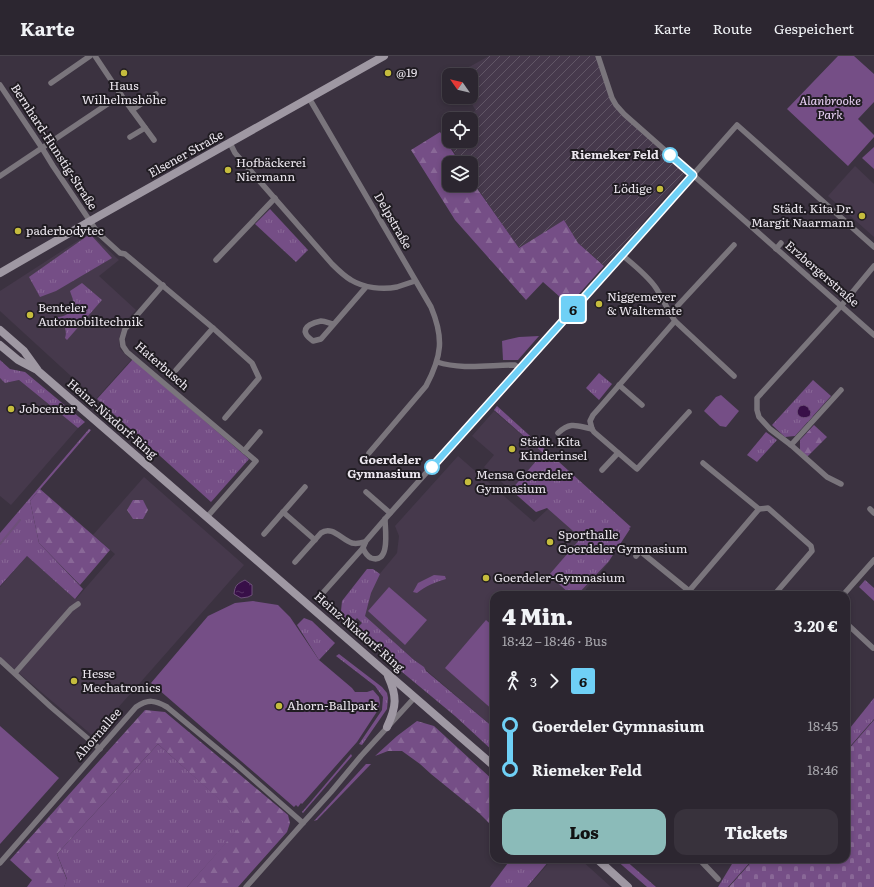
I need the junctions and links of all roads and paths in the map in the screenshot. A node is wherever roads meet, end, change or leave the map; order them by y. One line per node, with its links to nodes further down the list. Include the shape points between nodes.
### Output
1 (90, 56): 5 (street)
2 (95, 56): 8 (street)
3 (384, 56): 9 (main road, Elsener Straße)
4 (598, 56): 16 (street, Erzbergerstraße, via 616,105)
5 (51, 83)
6 (0, 85): 15 (street, Bernhard-Hunstig-Straße)
7 (156, 94): 10 (street)
8 (121, 95): 10 (street); 15 (street)
9 (309, 98): 14 (main road, Elsener Straße); 28 (street, Delpstraße)
10 (132, 110): 11 (street)
11 (145, 128): 12 (street); 13 (street)
12 (130, 137)
13 (154, 140)
14 (230, 143): 18 (street, via 235,153); 19 (main road, Elsener Straße)
15 (42, 148): 17 (street); 19 (street, Bernhard-Hunstig-Straße)
16 (693, 175): 22 (street, via 737,125); 23 (street, Erzbergerstraße); 24 (street)
17 (0, 176)
18 (275, 198): 25 (street); 30 (street, via 332,264 352,281)
19 (90, 221): 27 (main road, Elsener Straße); 29 (street, via 98,233 120,253 125,254)
20 (782, 243): 23 (street)
21 (734, 245): 32 (street)
22 (874, 247)
23 (776, 249): 31 (street, Erzbergerstraße)
24 (622, 255): 32 (street, via 657,289); 40 (street)
25 (216, 260)
26 (874, 266): 31 (street)
27 (0, 273)
28 (415, 281): 30 (street, via 396,287); 39 (street, Delpstraße, via 436,318 440,338)
29 (163, 285): 35 (street); 53 (street, Haterbusch, via 125,329 123,346)
30 (366, 287): 34 (street)
31 (841, 306): 37 (street, Erzbergerstraße); 52 (street, via 757,398 759,417)
32 (670, 314): 33 (street)
33 (675, 321): 43 (street); 44 (street)
34 (333, 324): 34 (street, via 322,321 311,323 305,330 306,335 313,341 321,339)
35 (213, 328): 42 (street, Haterbusch); 48 (street, via 252,363 259,378)
36 (0, 330): 41 (main road, Heinz-Nixdorf-Ring, via 24,351)
37 (874, 335)
38 (0, 345): 41 (main road, Heinz-Nixdorf-Ring, via 18,360)
39 (437, 362): 40 (street, via 466,367 515,365); 54 (street, Delpstraße, via 426,386)
40 (519, 369): 63 (street)
41 (37, 370): 64 (main road, Heinz-Nixdorf-Ring)
42 (176, 370)
43 (734, 376)
44 (619, 386): 46 (street); 49 (street, via 593,415 590,420)
45 (841, 390): 52 (street)
46 (642, 405)
47 (688, 412): 55 (street, via 637,469)
48 (225, 418)
49 (592, 429): 51 (street, via 573,425); 55 (street)
50 (260, 432): 53 (street)
51 (558, 433)
52 (791, 445): 58 (street, via 826,477)
53 (244, 451): 64 (street, Haterbusch, via 256,461)
54 (369, 453)
55 (618, 453): 57 (street)
56 (703, 463): 61 (street)
57 (602, 470)
58 (841, 484)
59 (305, 487): 62 (street)
60 (366, 492): 63 (street)
61 (759, 509): 74 (street); 75 (street, via 768,508 811,546 812,550)
62 (283, 512): 66 (street); 67 (street)
63 (390, 513): 65 (street)
64 (207, 517): 83 (main road, Heinz-Nixdorf-Ring)
65 (385, 519): 68 (street); 69 (street, via 386,545 383,555 376,559 371,558)
66 (264, 534)
67 (315, 540): 68 (street, via 328,530 352,543); 72 (street)
68 (365, 542): 69 (street)
69 (363, 548): 77 (street)
70 (636, 556): 73 (street, via 640,551)
71 (874, 560): 76 (street)
72 (295, 562)
73 (690, 591)
74 (694, 591)
75 (777, 591)
76 (847, 591)
77 (321, 595)
78 (78, 604): 82 (street)
79 (850, 628): 80 (street)
80 (873, 648)
81 (0, 660): 82 (street)
82 (15, 673): 86 (street)
83 (386, 673): 84 (main road, Heinz-Nixdorf-Ring); 85 (main road, via 393,688 395,705 394,714)
84 (415, 697): 85 (street); 87 (main road, Heinz-Nixdorf-Ring)
85 (387, 727): 88 (street)
86 (100, 749): 88 (street, Ahornallee, via 136,707 149,701 160,703 236,764); 89 (street, Ahornallee)
87 (490, 763)
88 (303, 823): 93 (street)
89 (0, 863)
90 (601, 863): 94 (main road)
91 (703, 863): 92 (street)
92 (718, 879)
93 (246, 887)
94 (628, 887)

